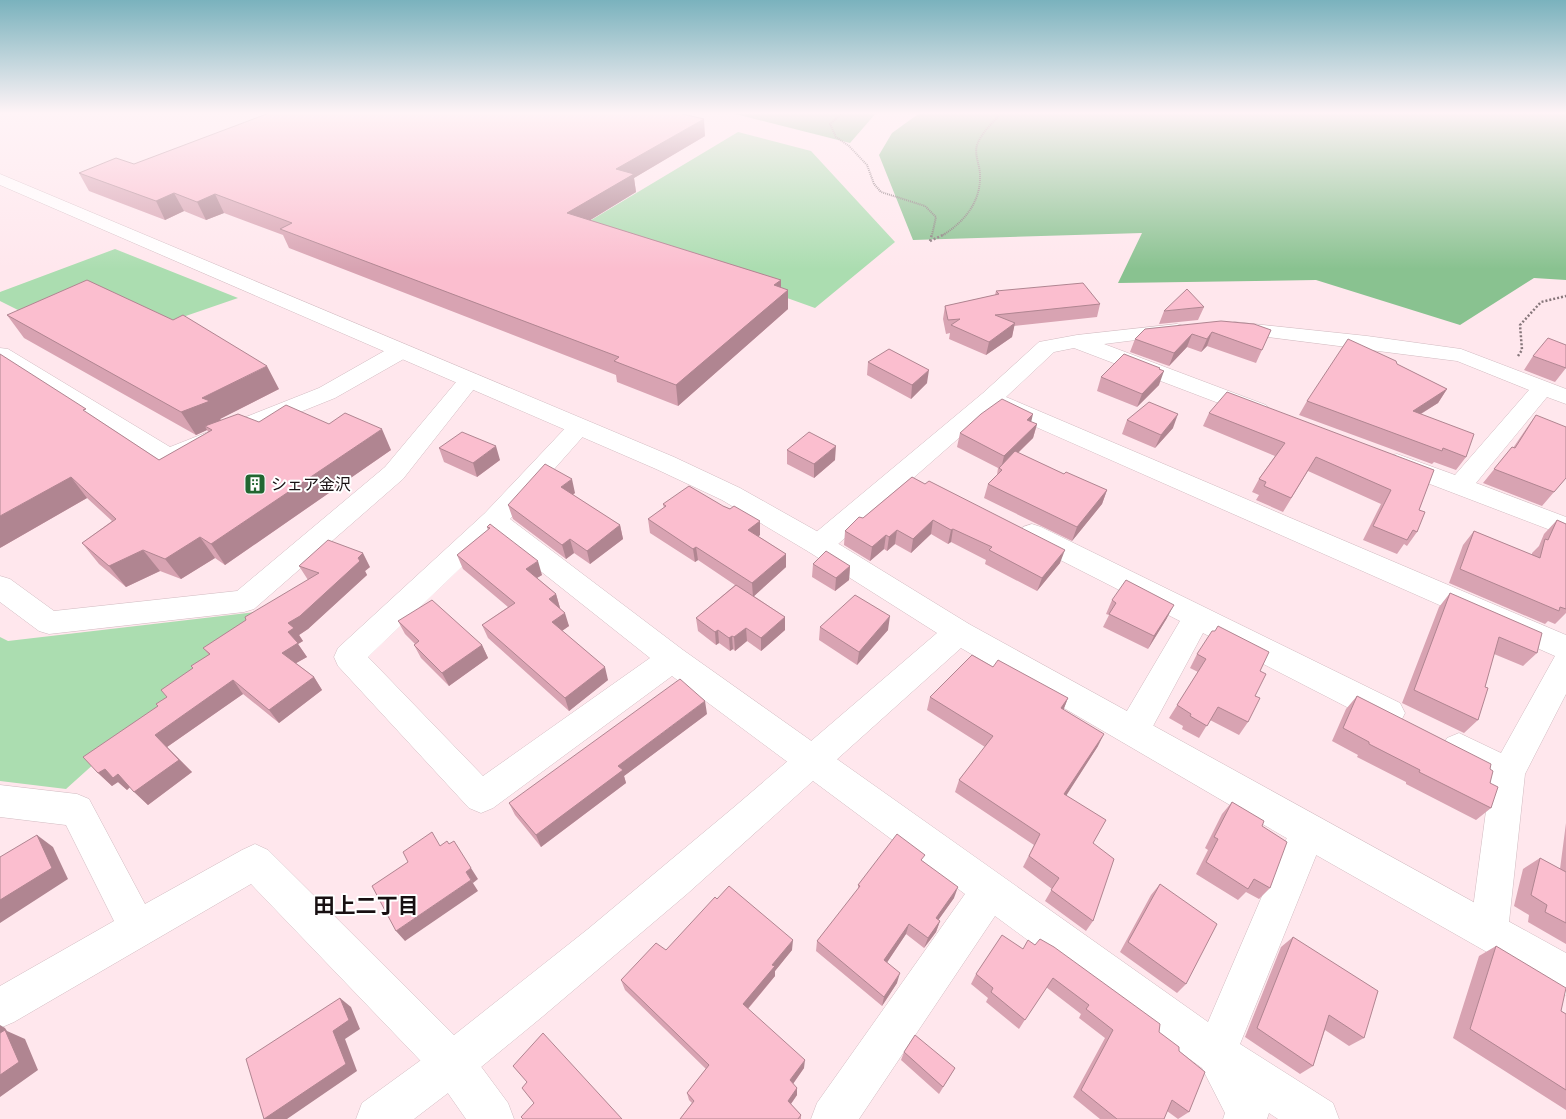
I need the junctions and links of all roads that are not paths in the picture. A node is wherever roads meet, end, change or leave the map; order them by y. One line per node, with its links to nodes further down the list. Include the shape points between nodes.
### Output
1 (0, 179): 3 (street)
2 (1077, 341): 6 (street, via 1208,327 1367,342 1461,356); 8 (street, via 1047,347); 9 (street)
3 (401, 351): 4 (street, via 327,393 168,457); 5 (street)
4 (0, 354)
5 (470, 380): 10 (street); 19 (street, via 394,473 244,601 48,623)
6 (1543, 388): 7 (street); 14 (street)
7 (1566, 397)
8 (991, 398): 12 (street); 22 (street)
9 (1282, 419)
10 (579, 427): 15 (street); 18 (street, via 731,494)
11 (1376, 454): 14 (street)
12 (905, 471): 13 (street); 18 (street)
13 (932, 484)
14 (1460, 486): 17 (street)
15 (494, 520): 23 (street); 23 (street, via 349,657 481,797)
16 (1011, 524): 20 (street)
17 (1566, 527)
18 (819, 545): 21 (street)
19 (0, 587)
20 (1197, 617): 25 (street); 26 (street)
21 (959, 632): 26 (street); 28 (street)
22 (1566, 648)
23 (672, 659): 28 (street)
24 (1566, 664): 29 (street)
25 (1410, 724)
26 (1133, 732): 31 (street)
27 (1437, 737): 29 (street)
28 (812, 761): 32 (street); 38 (street, via 620,929)
29 (1508, 772): 34 (street)
30 (0, 801): 33 (street, via 77,810)
31 (1308, 831): 34 (street); 37 (street)
32 (990, 891): 37 (street); 41 (street)
33 (138, 928): 36 (street); 38 (street, via 255,862)
34 (1490, 931): 35 (street)
35 (1566, 975)
36 (0, 1008)
37 (1216, 1054): 42 (street, via 1248,1111); 43 (street)
38 (452, 1064): 39 (street); 40 (street)
39 (378, 1119)
40 (492, 1119)
41 (833, 1119)
42 (1245, 1119)
43 (1317, 1119)

